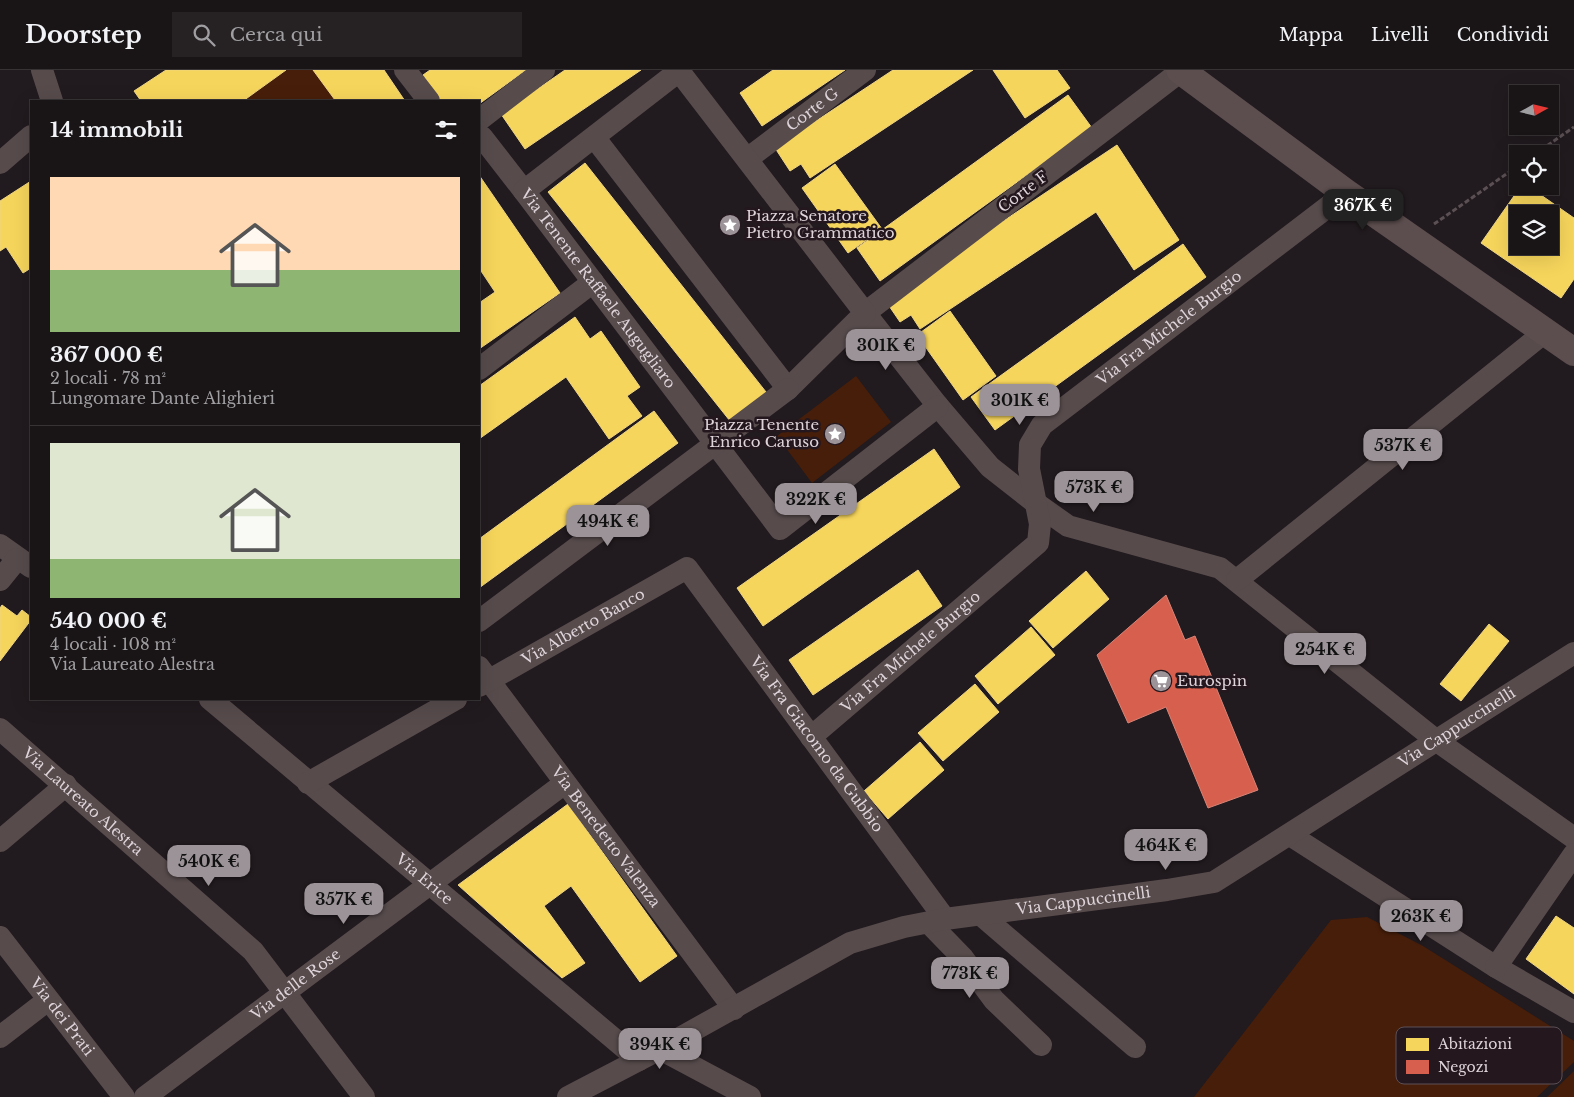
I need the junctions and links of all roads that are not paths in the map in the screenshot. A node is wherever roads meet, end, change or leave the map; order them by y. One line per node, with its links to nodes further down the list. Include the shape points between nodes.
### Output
1 (42, 70): 6 (street)
2 (405, 70): 7 (street)
3 (544, 70): 8 (street)
4 (865, 70): 12 (street, Corte G)
5 (1180, 70): 15 (main road); 17 (street, Corte F)
6 (52, 100)
7 (428, 100)
8 (480, 119)
9 (30, 137): 13 (street)
10 (480, 137): 14 (street, Via Tenente Raffaele Augugliaro)
11 (594, 137): 12 (street, via 680,71); 14 (street); 21 (street)
12 (754, 154): 17 (street)
13 (0, 163)
14 (524, 191): 16 (street, Via Tenente Raffaele Augugliaro)
15 (1346, 193): 18 (main road); 24 (street, Via Fra Michele Burgio, via 1042,425 1030,445 1029,468)
16 (593, 282): 20 (street); 23 (street, Via Tenente Raffaele Augugliaro)
17 (865, 313): 21 (street, Corte F); 22 (street)
18 (1545, 332): 19 (main road); 28 (street)
19 (1574, 352)
20 (480, 368)
21 (788, 389): 23 (street, Corte F)
22 (938, 406): 23 (street, Via Tenente Raffaele Augugliaro, via 780,529); 24 (street, via 990,467)
23 (715, 443): 29 (street, Corte F)
24 (1037, 504): 28 (street, via 1068,526 1220,568); 35 (street, Via Fra Michele Burgio, via 1038,542)
25 (16, 557): 27 (street)
26 (687, 568): 31 (street, Via Alberto Banco); 35 (street, Via Fra Giacomo da Gubbio)
27 (0, 580)
28 (1237, 580): 36 (street)
29 (480, 620)
30 (1574, 653): 36 (street, Via Cappuccinelli)
31 (482, 678): 38 (street, Via Benedetto Valenza)
32 (211, 700): 37 (street, Via Erice)
33 (454, 700): 37 (street)
34 (0, 729): 39 (street, Via Laureato Alestra)
35 (812, 737): 46 (street, Via Fra Giacomo da Gubbio)
36 (1437, 741): 40 (street, Via Cappuccinelli); 41 (street)
37 (308, 783): 44 (street, Via Erice)
38 (565, 783): 44 (street, Via delle Rose); 51 (street, Via Benedetto Valenza)
39 (66, 785): 42 (street); 49 (street, Via Laureato Alestra, via 252,951)
40 (1290, 835): 45 (street, Via Cappuccinelli, via 1214,882); 48 (street)
41 (1574, 838)
42 (0, 841)
43 (1574, 854): 48 (street)
44 (429, 885): 49 (street, Via delle Rose); 57 (street, Via Erice)
45 (981, 914): 46 (street, Via Cappuccinelli); 55 (street)
46 (937, 921): 51 (street, Via Cappuccinelli, via 850,943); 54 (street, Via Fra Giacomo da Gubbio, via 994,1000)
47 (0, 938): 50 (street, Via dei Prati)
48 (1496, 967): 52 (street)
49 (284, 993): 59 (street, Via delle Rose); 60 (street, Via Laureato Alestra)
50 (48, 1000): 53 (street); 58 (street, Via dei Prati)
51 (734, 1009): 56 (street, Via Cappuccinelli)
52 (1574, 1012)
53 (0, 1038)
54 (1041, 1045)
55 (1136, 1047)
56 (660, 1049): 57 (street, Via Cappuccinelli); 62 (street)
57 (639, 1060): 61 (street, Via Cappuccinelli)
58 (124, 1097)
59 (145, 1097)
60 (364, 1097)
61 (568, 1097)
62 (750, 1097)

